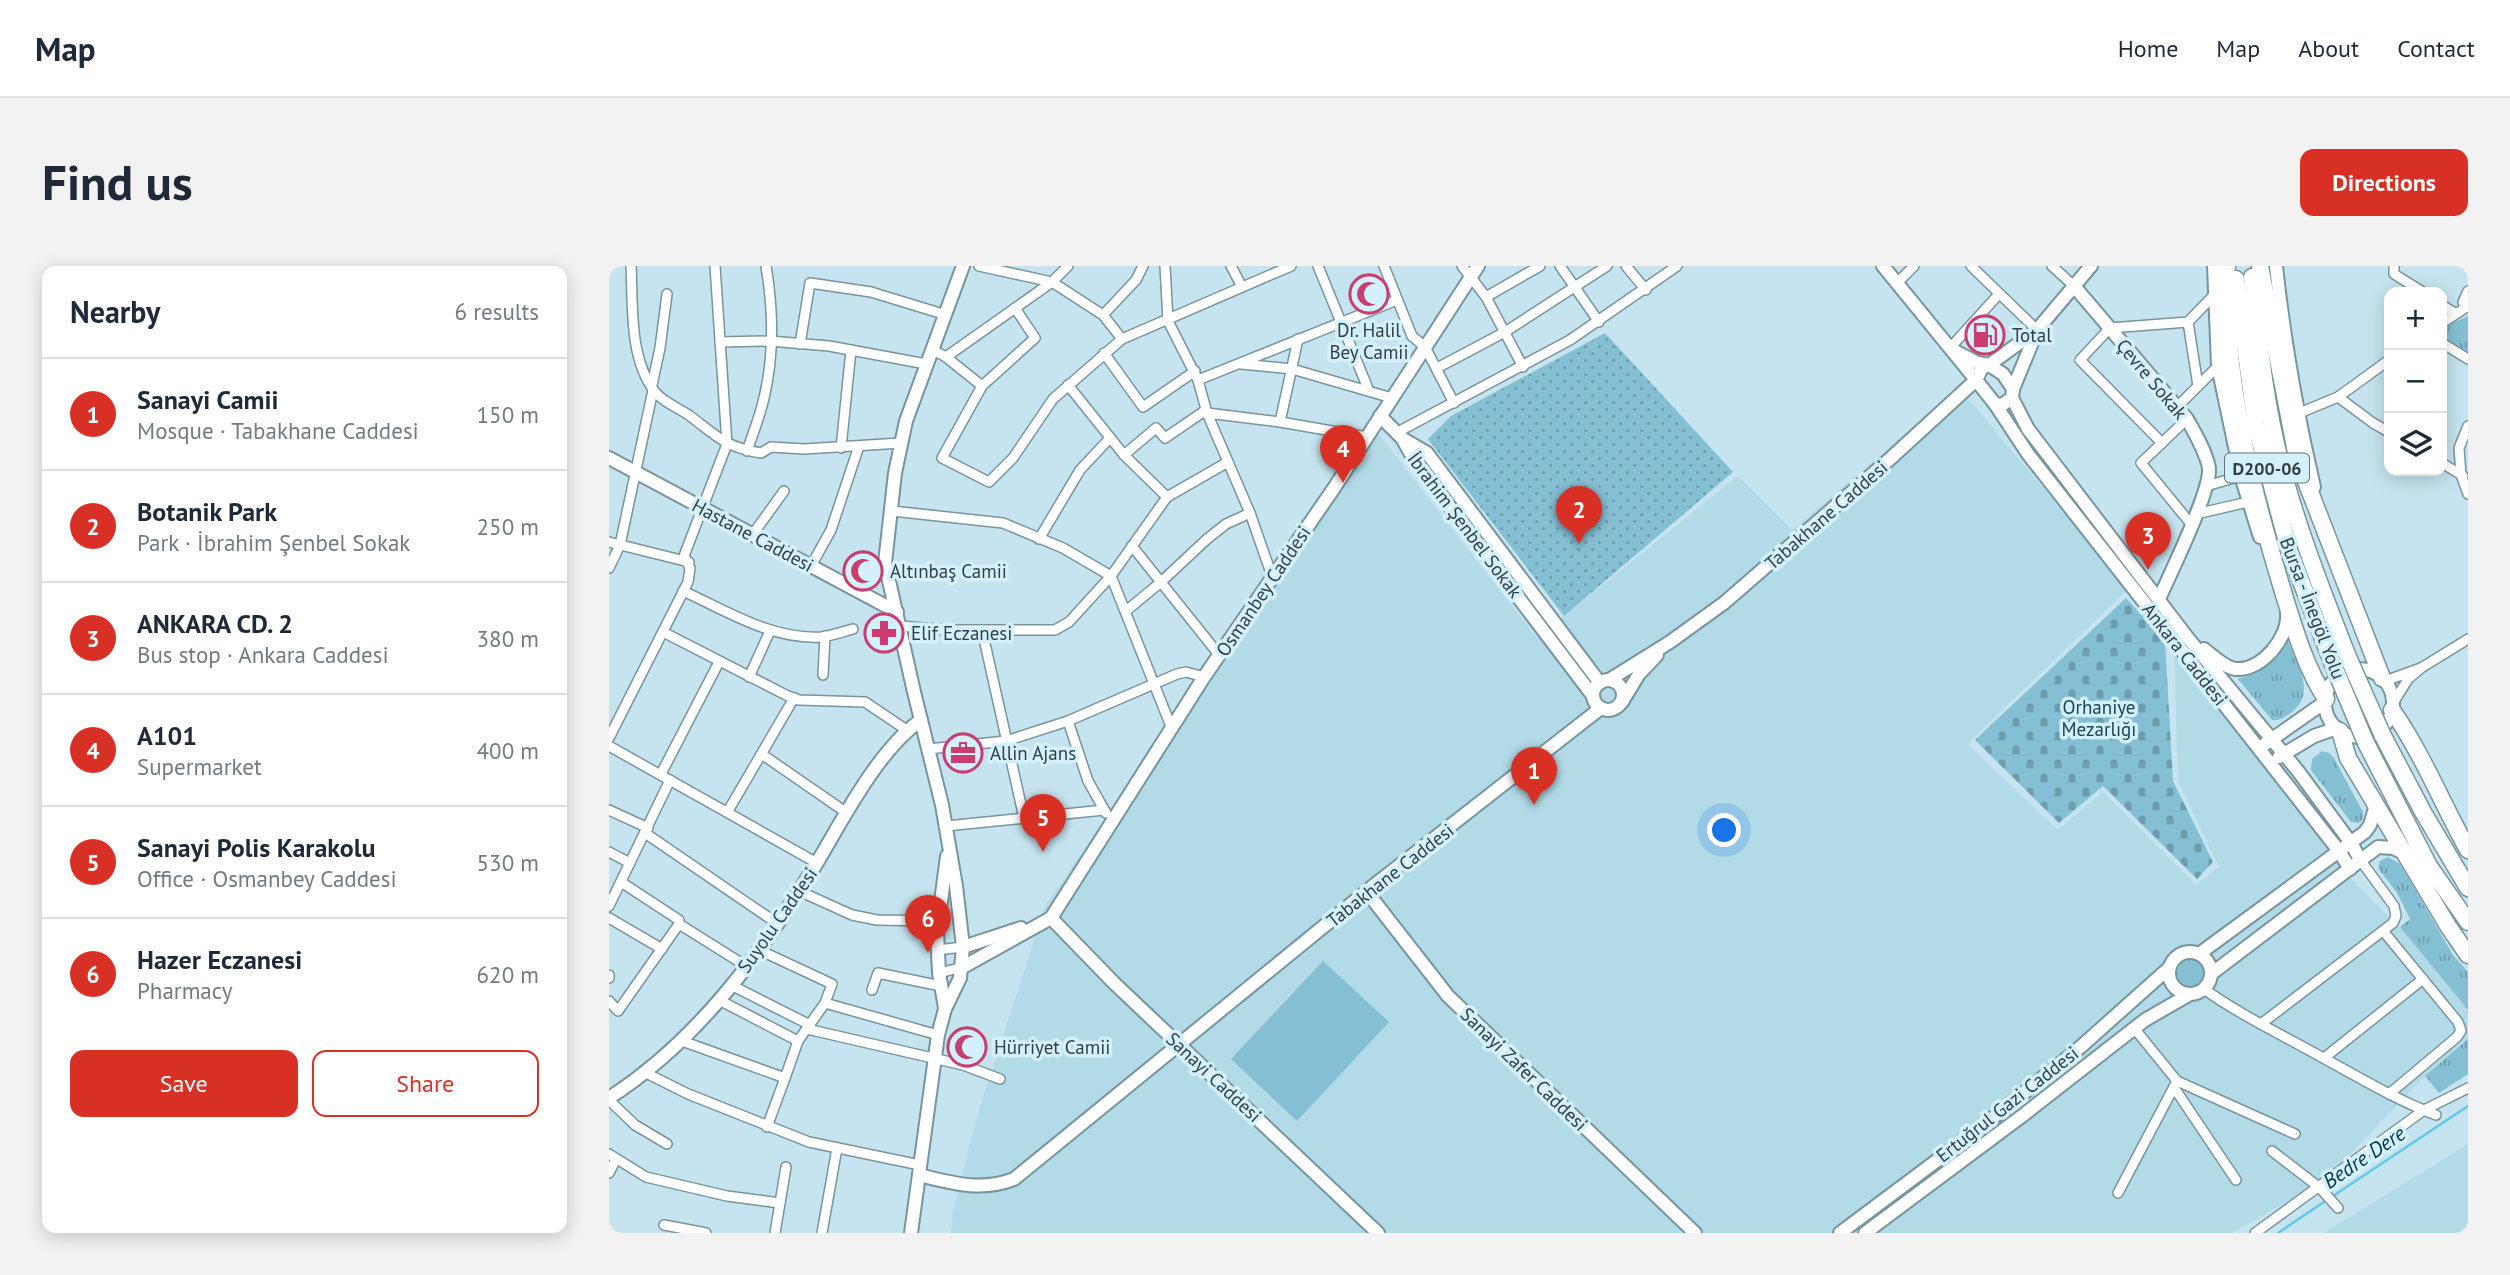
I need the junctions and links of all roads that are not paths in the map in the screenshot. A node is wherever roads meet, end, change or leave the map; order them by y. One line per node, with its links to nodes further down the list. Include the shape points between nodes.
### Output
1 (631, 266): 88 (street, via 634,331)
2 (715, 266): 65 (street)
3 (766, 266): 64 (street)
4 (963, 266): 52 (street)
5 (979, 266): 33 (street)
6 (1032, 266): 33 (street)
7 (1068, 266): 35 (street)
8 (1143, 266): 53 (street)
9 (1165, 266): 55 (street)
10 (1231, 266): 38 (street)
11 (1291, 266): 38 (street)
12 (1318, 266): 56 (street)
13 (1384, 266): 47 (street)
14 (1462, 266): 34 (street)
15 (1478, 266): 34 (street, Osmanbey Caddesi)
16 (1540, 266): 46 (street)
17 (1560, 266): 40 (street)
18 (1607, 266): 40 (street)
19 (1626, 266): 41 (street)
20 (1677, 266): 41 (street)
21 (1883, 266): 36 (street)
22 (1914, 266): 36 (street)
23 (1971, 266): 45 (street)
24 (2052, 266): 37 (street)
25 (2091, 266): 37 (street)
26 (2214, 266): 44 (street)
27 (2227, 266): 139 (highway, via 2228,337 2236,407)
28 (2236, 266): 157 (highway, Bursa - İnegöl Yolu / D200-06, via 2256,426 2289,550)
29 (2251, 266): 157 (highway, Bursa - İnegöl Yolu / D200-06, via 2265,379 2284,478)
30 (2260, 266): 129 (highway, via 2297,458)
31 (2276, 266): 97 (street)
32 (2396, 269): 39 (street)
33 (1035, 277): 35 (street)
34 (1470, 279): 46 (street); 68 (street, Osmanbey Caddesi)
35 (1052, 282): 49 (street); 53 (street)
36 (1898, 283): 69 (street)
37 (2074, 286): 59 (street, Çevre Sokak); 60 (street)
38 (1242, 287): 55 (street)
39 (2417, 287)
40 (1576, 288): 57 (street); 61 (street)
41 (1646, 290): 57 (street)
42 (2468, 291): 48 (street, via 2463,302)
43 (667, 293): 88 (street)
44 (2216, 293): 58 (street); 79 (street)
45 (1999, 294): 60 (street); 69 (street)
46 (1486, 297): 61 (street)
47 (1397, 300): 56 (street); 68 (street, via 1412,335)
48 (2466, 306): 51 (street)
49 (1015, 308): 73 (street); 86 (street, via 1035,338)
50 (2447, 308): 51 (street)
51 (2455, 313): 54 (street)
52 (943, 314): 66 (street, via 871,292 810,283); 70 (street)
53 (1103, 315): 62 (street)
54 (2447, 319)
55 (1168, 321): 62 (street); 83 (street)
56 (1342, 322): 63 (street); 89 (street)
57 (1599, 322): 80 (street)
58 (2188, 322): 59 (street); 87 (street)
59 (2110, 328): 95 (street, Çevre Sokak); 107 (street, via 2080,360)
60 (2037, 330): 78 (street, Tabakhane Caddesi); 90 (street)
61 (1505, 332): 80 (street); 81 (street)
62 (1122, 339): 72 (street)
63 (1299, 339): 75 (street); 82 (street)
64 (770, 341): 65 (street); 66 (street); 111 (street, via 764,397)
65 (720, 342): 108 (street)
66 (800, 344): 71 (street)
67 (2447, 346): 74 (street)
68 (1425, 347): 81 (street); 92 (street, Osmanbey Caddesi)
69 (1950, 348): 78 (street); 84 (street, Ankara Caddesi)
70 (930, 349): 73 (street); 76 (street)
71 (851, 350): 76 (street); 110 (street)
72 (1104, 353): 83 (street, via 1143,407); 85 (street)
73 (946, 357): 86 (street)
74 (2468, 359)
75 (1239, 363): 82 (street); 83 (street)
76 (926, 364): 106 (street)
77 (2384, 364): 91 (street)
78 (1989, 365): 84 (street, Tabakhane Caddesi); 90 (street, Ankara Caddesi, via 2003,374)
79 (2218, 366): 87 (street); 117 (street)
80 (1523, 367): 93 (street)
81 (1437, 368): 93 (street)
82 (1292, 369): 89 (street); 100 (street)
83 (1196, 375): 96 (street)
84 (1976, 380): 94 (street, Ankara Caddesi); 155 (street, Tabakhane Caddesi, via 1724,603)
85 (1068, 385): 86 (street, via 989,482 942,458); 105 (street)
86 (982, 386)
87 (2198, 386): 95 (street)
88 (652, 387): 108 (street, via 664,401); 116 (street)
89 (1369, 391): 92 (street)
90 (2012, 394): 94 (street, via 2002,405); 143 (street, Ankara Caddesi, via 2028,429)
91 (2338, 397): 97 (street); 102 (street)
92 (1392, 398): 98 (street, Osmanbey Caddesi)
93 (1454, 403): 103 (street)
94 (1995, 404): 181 (street, Ankara Caddesi, via 2028,454)
95 (2177, 407): 99 (street, Çevre Sokak)
96 (1206, 412): 100 (street); 112 (street, via 1165,438 1156,428); 114 (street)
97 (2297, 414): 129 (street)
98 (1380, 416): 103 (street, İbrahim Şenbel Sokak); 104 (street, Osmanbey Caddesi)
99 (2187, 419): 107 (street); 119 (street, Çevre Sokak, via 2209,469)
100 (1280, 422): 104 (street)
101 (2468, 426): 118 (street, via 2459,448)
102 (2384, 429)
103 (1399, 436): 134 (street, İbrahim Şenbel Sokak, via 1427,453)
104 (1367, 437): 140 (street, Osmanbey Caddesi)
105 (1110, 438): 112 (street); 130 (street, via 1080,470)
106 (901, 443): 109 (street); 125 (street)
107 (2162, 443): 127 (street, via 2141,464)
108 (727, 444): 111 (street); 124 (street)
109 (859, 446): 110 (street); 136 (street, via 831,530)
110 (841, 448): 111 (street)
111 (747, 451)
112 (1123, 455): 122 (street)
113 (609, 458): 116 (street, Hastane Caddesi)
114 (1228, 462): 122 (street); 126 (street)
115 (2447, 466): 118 (street)
116 (634, 472): 124 (street, Hastane Caddesi); 132 (street)
117 (2241, 476): 119 (street); 123 (street)
118 (2464, 477): 121 (street)
119 (2206, 486): 127 (street, Çevre Sokak)
120 (783, 491): 128 (street)
121 (2468, 494)
122 (1167, 497): 133 (street)
123 (2248, 502): 127 (street); 139 (street, via 2266,556)
124 (703, 507): 128 (street, Hastane Caddesi); 135 (street, via 684,556)
125 (892, 511): 130 (street, via 982,520); 146 (street, via 885,563)
126 (1251, 513): 140 (street); 141 (street, via 1206,539)
127 (2193, 519): 143 (street, Çevre Sokak)
128 (753, 534): 136 (street, Hastane Caddesi)
129 (2326, 535): 163 (highway)
130 (1039, 538): 138 (street)
131 (609, 542): 132 (street)
132 (620, 545): 135 (street); 137 (street)
133 (1132, 547): 138 (street); 141 (street)
134 (1495, 556): 164 (street, İbrahim Şenbel Sokak); 166 (street, İbrahim Şenbel Sokak)
135 (689, 562): 142 (street)
136 (811, 566): 146 (street, Hastane Caddesi)
137 (609, 568)
138 (1111, 576): 145 (street); 149 (street, via 1069,622 1055,629)
139 (2279, 578): 144 (highway)
140 (1273, 579): 156 (street, Osmanbey Caddesi)
141 (1161, 582): 145 (street); 156 (street)
142 (684, 591): 150 (street); 151 (street)
143 (2159, 599): 153 (street, Ankara Caddesi)
144 (2286, 599): 153 (street, via 2288,623 2281,641 2246,668 2228,666); 168 (highway)
145 (1126, 611): 165 (street)
146 (897, 612): 147 (street)
147 (900, 626): 149 (street); 172 (street)
148 (853, 629): 152 (street)
149 (982, 630): 179 (street)
150 (770, 631): 152 (street); 161 (street)
151 (663, 632): 158 (street); 177 (street)
152 (825, 636): 160 (street)
153 (2187, 637): 178 (street, Ankara Caddesi)
154 (2468, 639): 159 (street)
155 (1670, 642): 164 (street); 169 (street, via 1639,674)
156 (1220, 656): 162 (street, Osmanbey Caddesi)
157 (2340, 659): 209 (highway, Bursa - İnegöl Yolu / D200-06, bridge); 216 (highway, Bursa - İnegöl Yolu / D200-06, bridge, via 2366,743 2429,866)
158 (719, 662): 161 (street); 186 (street)
159 (2421, 668): 163 (street); 171 (street, via 2408,679)
160 (823, 675)
161 (749, 677): 167 (street)
162 (1205, 677): 165 (street, via 1186,672); 174 (street, Osmanbey Caddesi)
163 (2383, 679): 168 (street, via 2373,672 2351,670 2333,682); 171 (street, via 2393,697)
164 (1604, 681): 166 (street); 169 (street, via 1621,688)
165 (1154, 684): 173 (street); 174 (street)
166 (1593, 696): 170 (street)
167 (795, 698): 175 (street, via 865,702); 184 (street)
168 (2326, 701): 176 (street, via 2327,713); 178 (street)
169 (1622, 702): 170 (street, via 1611,710)
170 (1601, 708): 211 (street, Tabakhane Caddesi)
171 (2392, 708): 176 (street, via 2389,719 2373,734 2351,736); 194 (highway, via 2416,745)
172 (921, 720): 175 (street, Suyolu Caddesi); 182 (street)
173 (1068, 721): 179 (street); 190 (street, via 1088,781)
174 (1172, 729): 195 (street, Osmanbey Caddesi)
175 (908, 730): 192 (street, Suyolu Caddesi, via 880,762)
176 (2339, 730): 183 (street, via 2314,736); 188 (highway, via 2348,758)
177 (609, 738)
178 (2272, 739): 181 (street); 183 (street, Ankara Caddesi)
179 (1006, 741): 182 (street); 193 (street)
180 (609, 746): 186 (street)
181 (2259, 748): 185 (street, Ankara Caddesi)
182 (928, 749): 196 (street)
183 (2284, 754): 185 (street); 199 (street, Ankara Caddesi)
184 (763, 755): 191 (street); 192 (street)
185 (2271, 763): 202 (street, Ankara Caddesi)
186 (661, 774): 187 (street)
187 (670, 780): 191 (street); 197 (street)
188 (2376, 804): 199 (street, via 2370,825); 204 (highway)
189 (609, 810): 197 (street)
190 (1104, 810): 193 (street); 195 (street)
191 (728, 811): 206 (street)
192 (847, 813): 206 (street, Suyolu Caddesi)
193 (1024, 817): 196 (street)
194 (2452, 821): 200 (street); 201 (highway)
195 (1112, 822): 214 (street, Osmanbey Caddesi)
196 (946, 826): 198 (street)
197 (646, 831): 205 (street); 218 (street)
198 (949, 842): 215 (street); 220 (street)
199 (2351, 843): 202 (street); 207 (street, Ankara Caddesi)
200 (2468, 844)
201 (2468, 850)
202 (2339, 851): 207 (street, Ankara Caddesi); 224 (street)
203 (609, 852): 205 (street)
204 (2404, 853): 207 (street, via 2378,847); 225 (highway)
205 (630, 863): 208 (street)
206 (817, 863): 210 (street, Suyolu Caddesi)
207 (2355, 865): 219 (street, via 2395,911 2395,920); 230 (street)
208 (621, 882): 212 (street); 217 (street, via 679,920)
209 (2468, 888)
210 (799, 891): 215 (street, via 852,915); 218 (street, Suyolu Caddesi)
211 (1367, 892): 247 (street, Tabakhane Caddesi); 279 (street, Sanayi Zafer Caddesi, via 1448,996)
212 (609, 906)
213 (609, 918): 221 (street)
214 (1051, 918): 220 (street); 227 (street, Osmanbey Caddesi); 247 (street, Sanayi Caddesi)
215 (939, 921): 223 (street)
216 (2468, 922)
217 (678, 924): 221 (street); 226 (street)
218 (778, 924): 222 (street, Suyolu Caddesi)
219 (2384, 932): 231 (street); 241 (street)
220 (963, 947): 223 (street); 227 (street)
221 (662, 949): 238 (street, via 618,1011)
222 (759, 950): 226 (street, Suyolu Caddesi); 239 (street, via 832,984)
223 (937, 950): 229 (street)
224 (2199, 954): 228 (street, via 2181,954); 230 (street, via 2208,962)
225 (2468, 955)
226 (746, 966): 232 (street, Suyolu Caddesi)
227 (963, 967): 229 (street); 240 (street)
228 (2169, 968): 236 (street, via 2173,986); 280 (street, Ertuğrul Gazi Caddesi, via 2046,1075)
229 (939, 973): 233 (street)
230 (2211, 974): 234 (street)
231 (2423, 979): 248 (street); 255 (street, via 2461,1031)
232 (731, 985): 237 (street, Suyolu Caddesi); 242 (street)
233 (941, 986): 235 (street, via 878,973); 240 (street)
234 (2204, 989): 236 (street); 241 (street)
235 (872, 990)
236 (2190, 994): 243 (street, Ertuğrul Gazi Caddesi)
237 (719, 1000): 245 (street, Suyolu Caddesi); 246 (street)
238 (609, 1001)
239 (825, 1003): 242 (street); 244 (street)
240 (945, 1009): 244 (street)
241 (2261, 1024): 248 (street)
242 (809, 1027): 246 (street); 249 (street)
243 (2133, 1028): 253 (street); 281 (street, Ertuğrul Gazi Caddesi)
244 (938, 1035): 249 (street)
245 (682, 1041): 250 (street, Suyolu Caddesi); 251 (street)
246 (797, 1041): 251 (street)
247 (1180, 1045): 266 (street, Tabakhane Caddesi, via 1014,1179 996,1186 966,1186); 278 (street, Sanayi Caddesi)
248 (2324, 1058): 255 (street)
249 (935, 1059): 252 (street); 266 (street)
250 (646, 1073): 256 (street, Suyolu Caddesi); 259 (street)
251 (785, 1078): 259 (street)
252 (1000, 1079)
253 (2176, 1085): 260 (street); 268 (street); 270 (street)
254 (2468, 1088): 257 (street)
255 (2389, 1094): 257 (street)
256 (609, 1099): 261 (street, via 635,1125)
257 (2424, 1110): 258 (street); 269 (street)
258 (2436, 1115)
259 (767, 1127): 262 (street)
260 (2295, 1134)
261 (667, 1144)
262 (837, 1148): 266 (street); 276 (street)
263 (2273, 1151): 269 (street)
264 (613, 1156): 267 (street); 271 (street, via 646,1177)
265 (786, 1167): 271 (street)
266 (919, 1170): 277 (street)
267 (609, 1173)
268 (2236, 1180)
269 (2322, 1190): 272 (street); 282 (street)
270 (2118, 1193)
271 (780, 1203): 275 (street)
272 (2338, 1208)
273 (664, 1225): 274 (street)
274 (706, 1233)
275 (775, 1233)
276 (822, 1233)
277 (911, 1233)
278 (1378, 1233)
279 (1695, 1233)
280 (1840, 1233)
281 (1865, 1233)
282 (2255, 1233)

